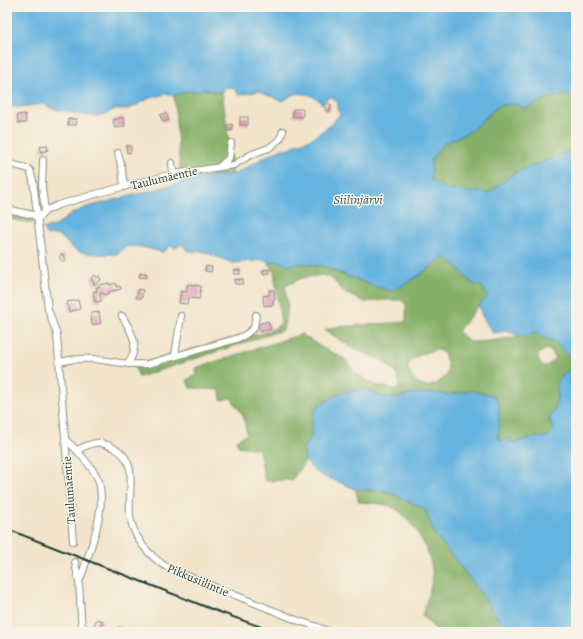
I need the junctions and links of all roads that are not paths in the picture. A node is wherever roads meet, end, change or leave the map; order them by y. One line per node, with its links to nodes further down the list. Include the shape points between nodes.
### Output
1 (283, 131): 7 (street, Taulumäentie, via 280,139 269,148 252,154 234,165)
2 (231, 143): 7 (street, via 229,158)
3 (118, 153): 9 (street)
4 (43, 160): 11 (street, via 42,187)
5 (7, 162): 12 (street, Taulumäentie, via 30,170)
6 (172, 164): 8 (street)
7 (220, 166): 8 (street, Taulumäentie)
8 (173, 174): 9 (street, Taulumäentie)
9 (124, 186): 11 (street, Taulumäentie)
10 (7, 209): 12 (street)
11 (45, 211): 12 (street, Taulumäentie)
12 (39, 218): 17 (street, Taulumäentie, via 48,309 57,335)
13 (256, 315): 16 (street, via 254,328 246,335)
14 (122, 316): 18 (street, via 134,339 134,355)
15 (181, 316): 16 (street)
16 (175, 356): 18 (street, via 148,364)
17 (59, 362): 18 (street, via 93,359); 19 (street, Taulumäentie)
18 (128, 364)
19 (65, 439): 20 (street, Taulumäentie); 21 (street, Taulumäentie)
20 (76, 450): 23 (street, Taulumäentie, via 99,481 101,503 95,535); 25 (street, Pikkusiilintie, via 92,443 103,442 122,452 127,460 131,482 131,520 136,536 154,559 168,568)
21 (73, 541)
22 (75, 562): 23 (street, Taulumäentie)
23 (79, 583): 24 (street, Taulumäentie)
24 (82, 632)
25 (330, 632)

